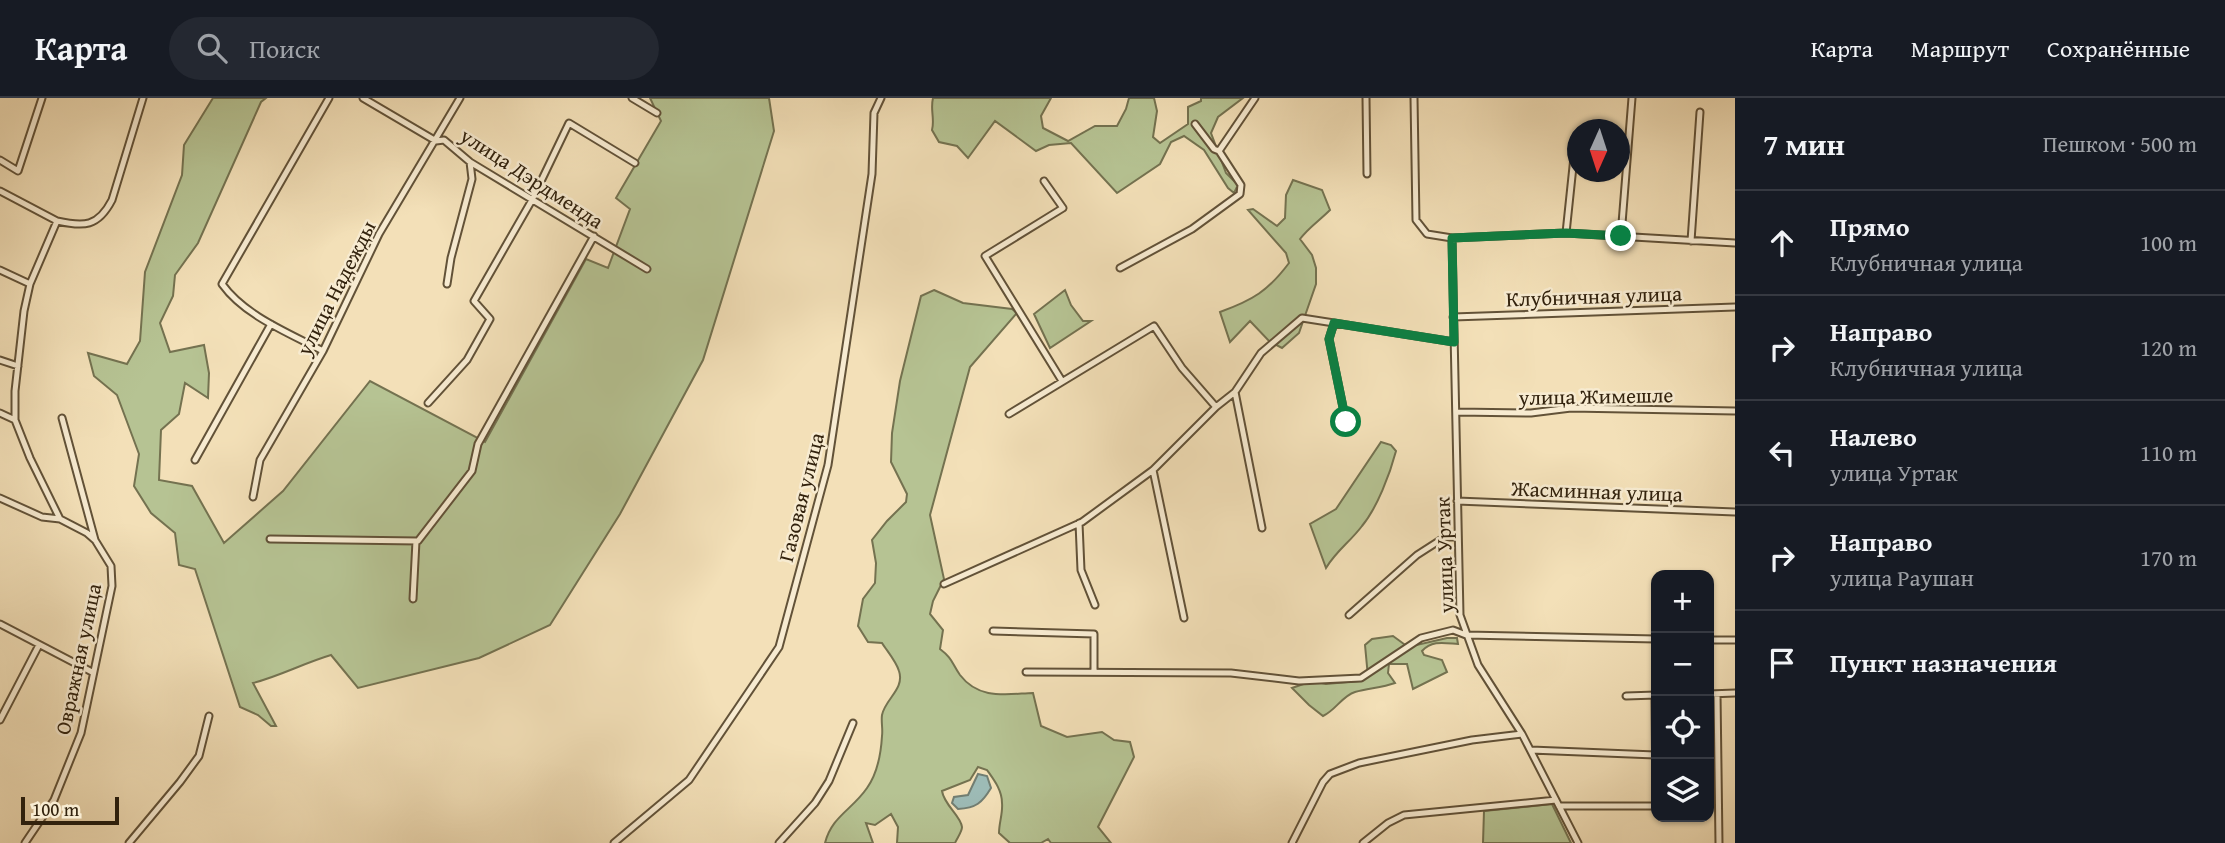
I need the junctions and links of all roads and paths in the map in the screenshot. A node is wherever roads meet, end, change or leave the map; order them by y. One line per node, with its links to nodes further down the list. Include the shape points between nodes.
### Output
1 (42, 98): 17 (street, via 18,171)
2 (143, 98): 25 (street, via 105,213 95,222 78,225)
3 (329, 98): 40 (street, via 222,284 230,296)
4 (363, 98): 15 (street, улица Дэрдменда)
5 (460, 98): 15 (street, улица Надежды)
6 (632, 98): 13 (street)
7 (881, 98): 98 (street, Газовая улица, via 874,113 872,174 828,466 779,648 689,780)
8 (1255, 98): 16 (street)
9 (1366, 98): 20 (street)
10 (1414, 98): 29 (street, via 1416,220 1427,234)
11 (1632, 98): 28 (street)
12 (1700, 112): 30 (street)
13 (657, 113)
14 (1195, 124): 16 (street)
15 (436, 141): 18 (street, улица Дэрдменда, via 444,140); 42 (street, улица Надежды, via 379,234)
16 (1219, 151): 32 (street, via 1241,185 1240,194 1192,229)
17 (0, 160)
18 (470, 162): 24 (street, улица Дэрдменда); 36 (street, via 472,180)
19 (635, 163): 24 (street, via 569,123)
20 (1367, 174)
21 (1044, 181): 45 (street, via 1063,208 985,256)
22 (1571, 182): 26 (street)
23 (0, 191): 25 (street)
24 (532, 200): 27 (street, улица Дэрдменда); 47 (street, via 474,301 490,319 467,360)
25 (57, 220): 35 (street)
26 (1566, 233): 28 (street); 29 (street)
27 (594, 236): 33 (street, улица Дэрдменда); 68 (street, via 478,444 472,471)
28 (1621, 236): 30 (street)
29 (1452, 238): 38 (street, улица Уртак)
30 (1691, 241): 31 (street)
31 (1735, 243)
32 (1120, 268)
33 (646, 269)
34 (0, 270): 35 (street)
35 (30, 284): 44 (street)
36 (447, 284)
37 (1735, 307): 38 (street, Клубничная улица)
38 (1453, 317): 41 (street, улица Уртак)
39 (1334, 323): 41 (street); 46 (street, via 1302,318 1261,353); 55 (street, via 1329,339)
40 (271, 324): 42 (street); 56 (street)
41 (1454, 342): 50 (street, улица Уртак)
42 (323, 351): 58 (street, улица Надежды, via 260,460)
43 (0, 360): 44 (street)
44 (18, 366): 54 (street)
45 (1062, 381): 48 (street, via 1154,326); 52 (street)
46 (1234, 392): 48 (street); 64 (street)
47 (428, 404)
48 (1216, 407): 57 (street)
49 (1735, 411): 50 (street, улица Жимешле, via 1571,408 1531,413)
50 (1457, 412): 60 (street, улица Уртак)
51 (0, 413): 54 (street)
52 (1009, 414)
53 (62, 418): 67 (street, Овражная улица)
54 (15, 420): 62 (street)
55 (1346, 422)
56 (195, 460)
57 (1153, 470): 63 (street); 73 (street)
58 (253, 497)
59 (0, 498): 62 (street, via 42,517)
60 (1457, 501): 61 (street, Жасминная улица); 65 (street, улица Уртак)
61 (1735, 512)
62 (60, 519): 67 (street)
63 (1079, 523): 69 (street); 71 (street, via 1081,570)
64 (1262, 528)
65 (1457, 537): 72 (street, via 1445,537 1417,555); 76 (street, улица Уртак, via 1460,615)
66 (270, 539): 68 (street)
67 (96, 540): 82 (street, Овражная улица, via 112,572)
68 (416, 541): 70 (street)
69 (944, 584)
70 (414, 599)
71 (1095, 605)
72 (1349, 615)
73 (1184, 618)
74 (0, 624): 80 (street)
75 (993, 631): 81 (street, via 1094,634)
76 (1466, 635): 77 (street); 81 (street, via 1453,630 1421,638 1361,678 1298,681 1231,673); 91 (street, улица Уртак, via 1478,664)
77 (1651, 639)
78 (1714, 640): 79 (street)
79 (1735, 640)
80 (39, 645): 82 (street); 89 (street)
81 (1094, 671): 83 (street)
82 (92, 673): 96 (street, Овражная улица, via 81,733 60,787)
83 (1026, 673)
84 (1735, 693): 85 (street)
85 (1717, 694): 103 (street)
86 (1651, 695): 87 (street)
87 (1626, 696)
88 (209, 716): 97 (street, via 199,756)
89 (0, 720)
90 (853, 723): 99 (street, via 830,781)
91 (1522, 734): 92 (street, улица Уртак); 100 (street, via 1434,747 1330,774)
92 (1531, 750): 93 (street); 94 (street, улица Уртак)
93 (1651, 755)
94 (1558, 803): 95 (street); 101 (street, via 1404,815); 102 (street, улица Уртак)
95 (1651, 806)
96 (25, 843)
97 (129, 843)
98 (614, 843)
99 (779, 843)
100 (1292, 843)
101 (1363, 843)
102 (1578, 843)
103 (1719, 843)

